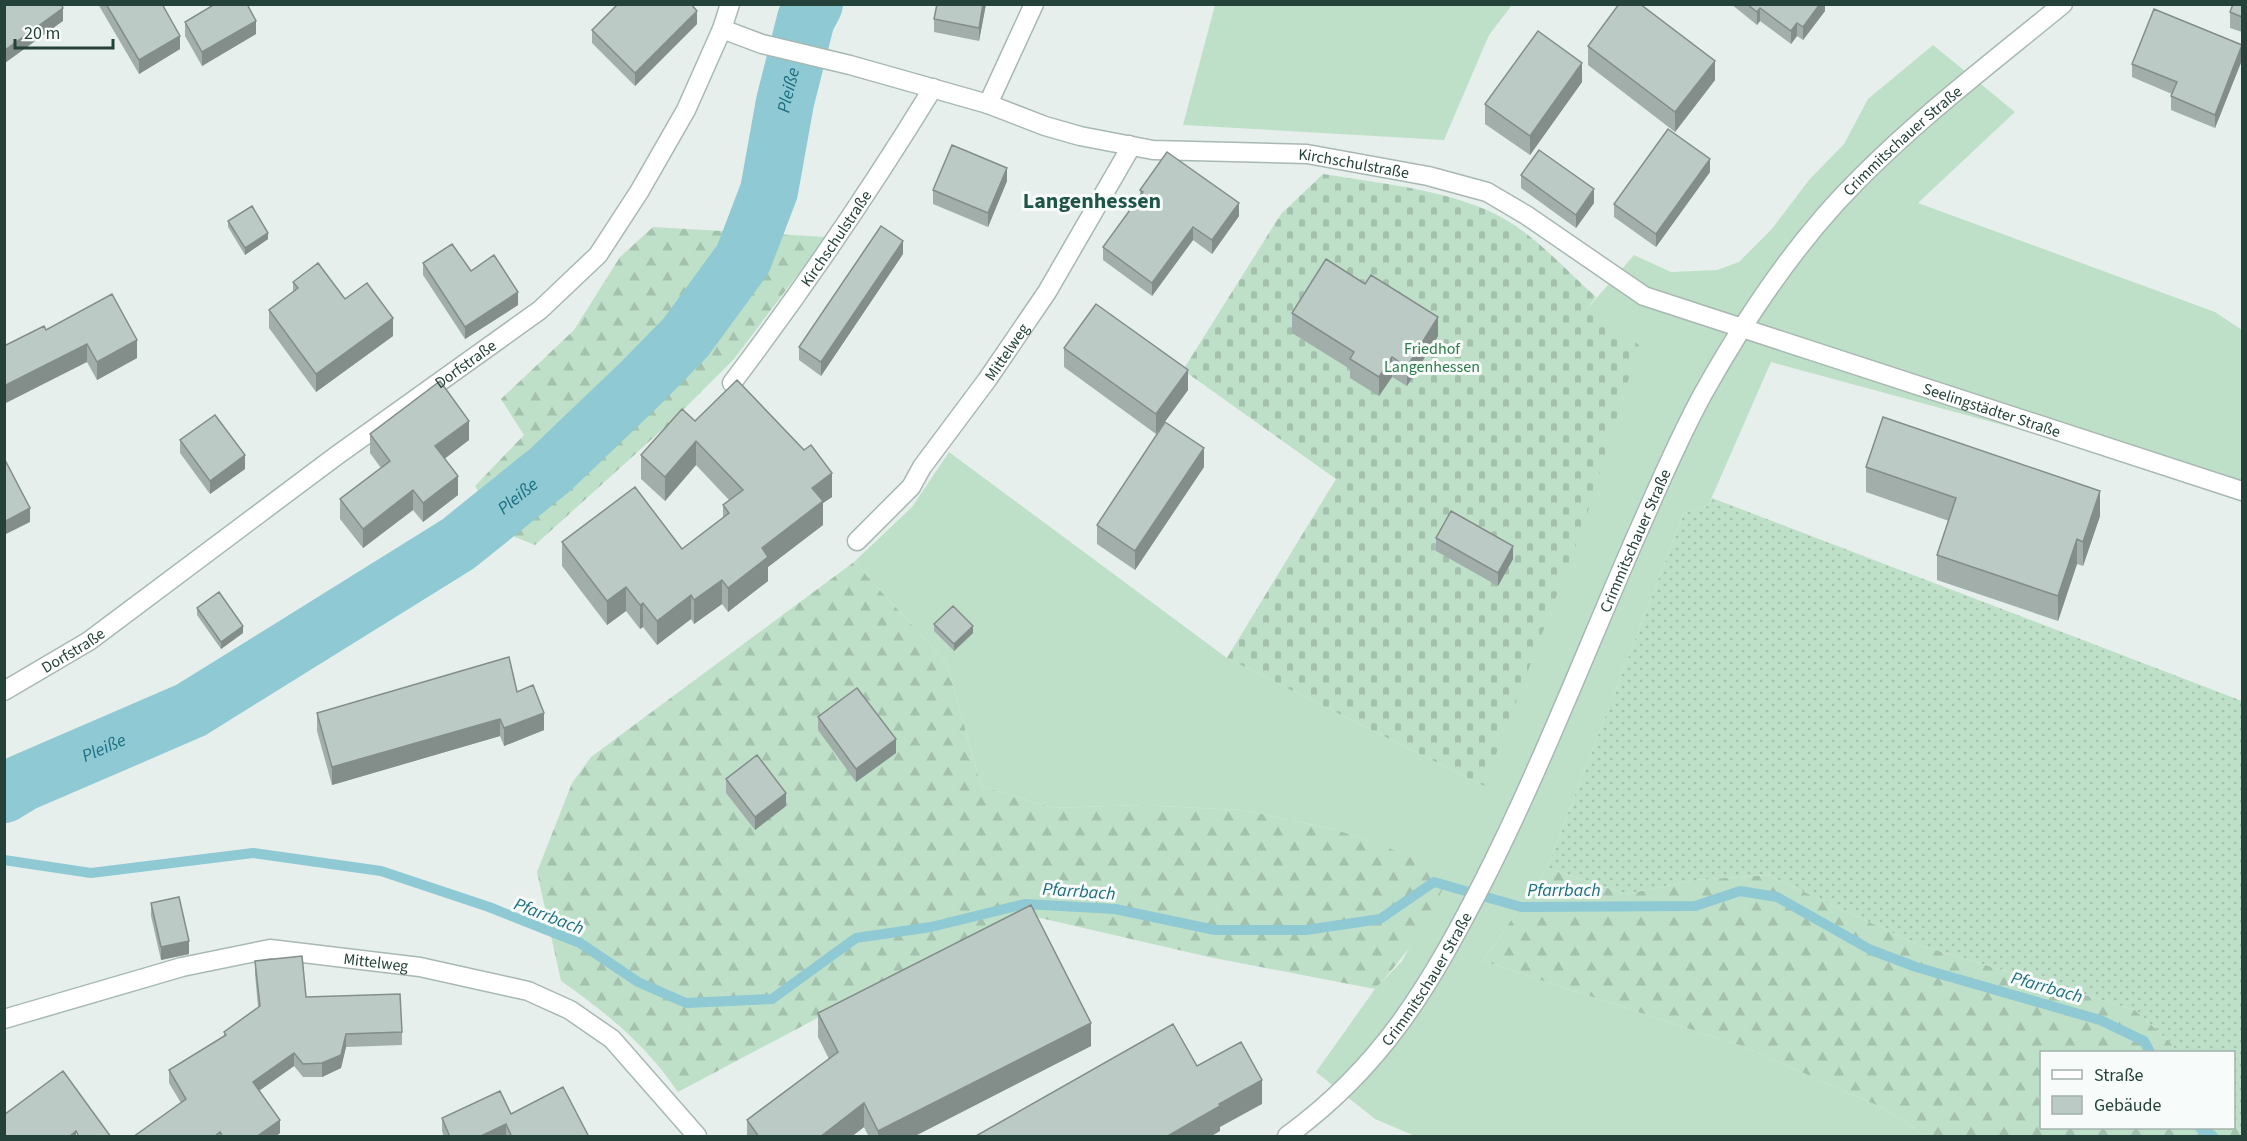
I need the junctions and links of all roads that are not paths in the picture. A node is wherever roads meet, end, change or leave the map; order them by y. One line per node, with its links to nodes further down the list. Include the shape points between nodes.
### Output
1 (730, 4): 4 (street, Dorfstraße)
2 (1034, 4): 6 (street)
3 (2063, 4): 8 (street, Crimmitschauer Straße, via 1889,149 1834,204)
4 (722, 29): 5 (street, Kirchschulstraße, via 762,44); 12 (street, Dorfstraße, via 686,110 639,192 598,255 540,310 89,641)
5 (933, 88): 6 (street, Kirchschulstraße); 9 (street, Kirchschulstraße, via 787,310)
6 (988, 104): 7 (street, Kirchschulstraße, via 1045,126)
7 (1129, 145): 8 (street, Kirchschulstraße, via 1192,153 1307,154 1428,176 1487,192 1644,296); 11 (street, Mittelweg, via 1047,292 987,380 911,487)
8 (1742, 327): 10 (street, Seelingstädter Straße); 15 (street, Crimmitschauer Straße, via 1702,396 1659,486 1545,752 1499,851 1431,980 1390,1040 1322,1111)
9 (732, 382)
10 (2242, 491)
11 (856, 541)
12 (4, 691)
13 (4, 1019): 14 (street, Mittelweg, via 182,967 270,949 420,967 528,991 570,1010 612,1039)
14 (697, 1137)
15 (1287, 1137)

